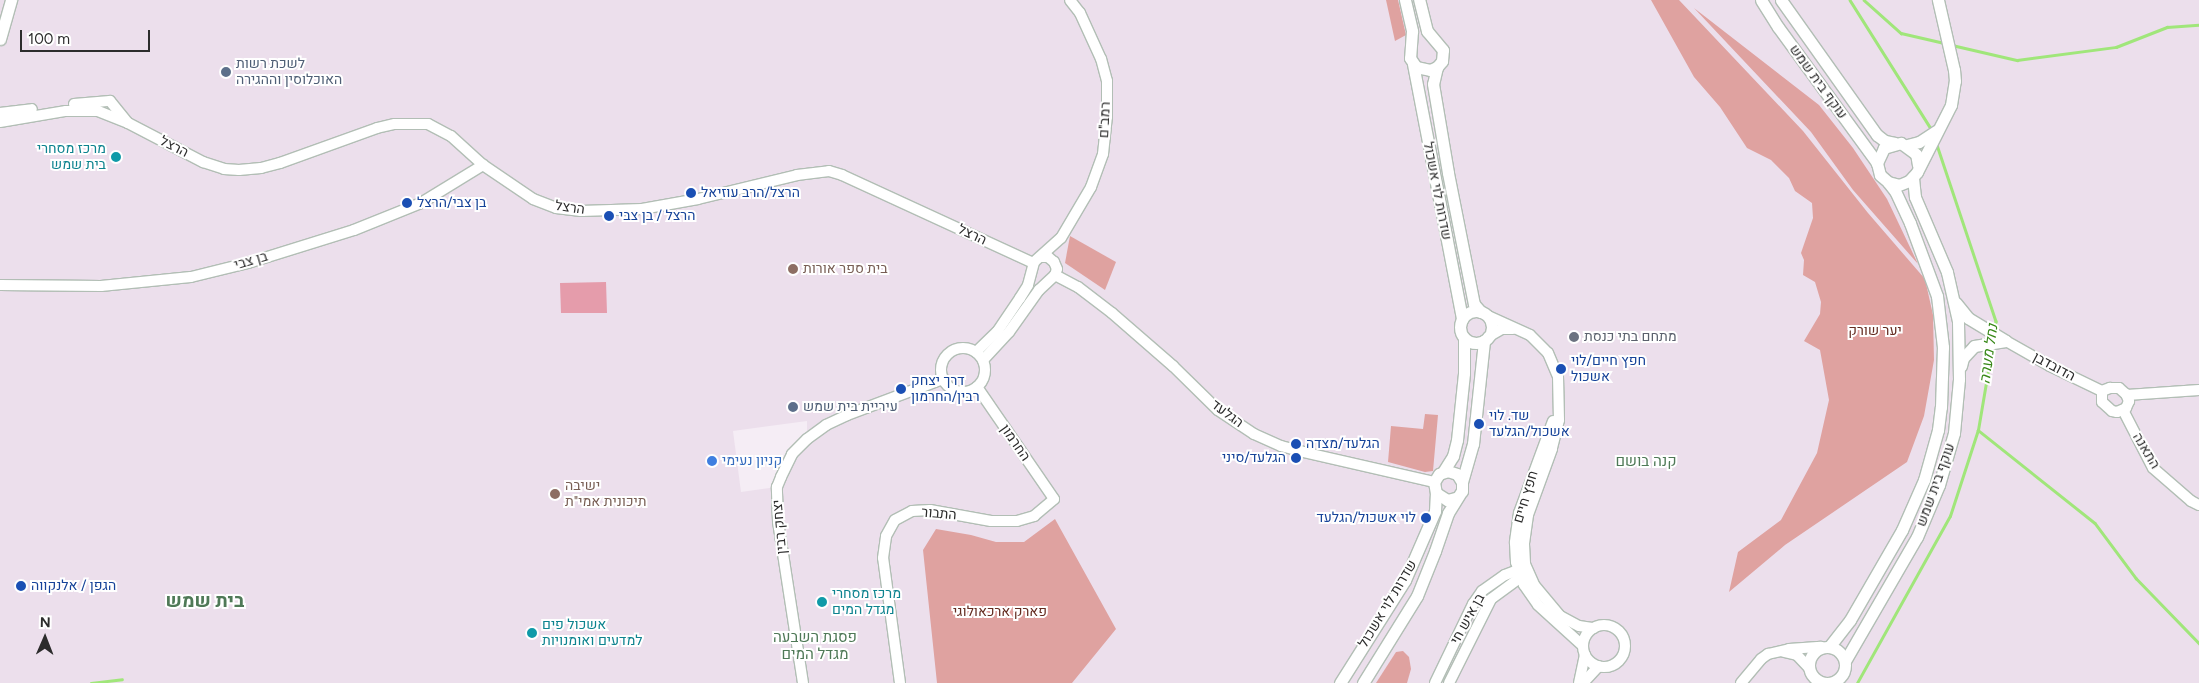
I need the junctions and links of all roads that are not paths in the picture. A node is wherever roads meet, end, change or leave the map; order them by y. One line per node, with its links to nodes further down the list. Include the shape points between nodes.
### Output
1 (11, 0): 9 (main road)
2 (1070, 0): 25 (street, רמב"ם, via 1101,59 1106,81 1107,117 1103,154 1091,187)
3 (1405, 0): 10 (main road, via 1412,31)
4 (1419, 0): 8 (main road, via 1424,25)
5 (1761, 0): 20 (main road, עוקף בית שמש)
6 (1781, 0): 19 (main road, עוקף בית שמש, via 1877,135 1885,141)
7 (1938, 0): 18 (main road, via 1952,54 1955,82 1951,105)
8 (1433, 38): 10 (main road, via 1423,38); 12 (main road, via 1443,50 1442,61)
9 (0, 39)
10 (1411, 47): 11 (main road)
11 (1413, 64): 12 (main road, via 1425,70); 32 (main road, שדרות לוי אשכול)
12 (1437, 67): 31 (main road, שדרות לוי אשכול, via 1433,84 1446,164 1474,304)
13 (110, 101): 14 (street); 15 (street, via 108,110); 17 (street, הרצל)
14 (0, 113)
15 (111, 115): 16 (street, הרצל, via 75,110); 17 (street, הרצל)
16 (0, 122)
17 (128, 123): 21 (street, הרצל, via 203,162 224,169 261,168 377,128 413,122 441,129)
18 (1941, 128): 19 (main road, via 1919,142); 22 (main road)
19 (1901, 144): 20 (main road, via 1884,148); 22 (main road, via 1916,154)
20 (1876, 163): 24 (main road)
21 (483, 164): 26 (street, הרצל, via 533,199 556,208 581,211 642,209 829,171); 29 (street, בן צבי, via 421,202 354,230 219,270 191,277 101,286)
22 (1918, 166): 23 (main road)
23 (1913, 178): 24 (main road, via 1899,185); 30 (main road, עוקף בית שמש, via 1915,197 1947,272)
24 (1888, 182): 54 (main road, עוקף בית שמש, via 1910,223 1937,296 1943,347 1941,407 1931,456 1906,522 1855,613)
25 (1061, 238): 26 (street, רמב"ם); 27 (street, רמב"ם)
26 (1035, 264): 27 (street, via 1048,258); 28 (street, הגלעד, via 1038,281); 37 (street, via 1026,289 997,332)
27 (1055, 264): 28 (street, רמב"ם)
28 (1051, 279): 38 (street); 48 (street, הגלעד, via 1078,287 1173,366 1218,410 1254,434 1282,446)
29 (0, 285)
30 (1954, 301): 36 (main road, via 1968,318); 39 (main road, עוקף בית שמש, via 1958,321)
31 (1483, 313): 32 (main road, via 1470,312); 33 (street, חפץ חיים); 35 (main road, via 1492,328)
32 (1462, 319): 34 (main road, via 1460,329)
33 (1521, 330): 35 (street, via 1502,330); 52 (street, חפץ חיים, via 1548,353 1559,386 1559,420 1526,523)
34 (1464, 338): 35 (main road, via 1474,343); 46 (main road, via 1464,383 1457,440)
35 (1486, 339): 47 (main road, via 1473,444)
36 (2006, 341): 39 (main road, via 1974,346 1963,358); 43 (street, הדובדבן)
37 (976, 352): 38 (street); 40 (street, via 962,348 949,353 941,368)
38 (983, 360): 41 (street, via 984,377)
39 (1959, 372): 57 (main road, עוקף בית שמש, via 1954,433 1935,494 1906,558)
40 (943, 379): 41 (street, via 950,388 961,392); 61 (street, יצחק רבין, via 826,425 792,454 781,477 777,487 778,521)
41 (977, 387): 50 (street, החרמון)
42 (2199, 390): 44 (street)
43 (2102, 391): 44 (street, via 2119,388); 45 (street, via 2102,402 2109,410)
44 (2127, 395): 45 (street, via 2128,405)
45 (2123, 410): 51 (street, התאנה, via 2153,468)
46 (1444, 472): 47 (main road, via 1457,474); 48 (main road)
47 (1462, 482): 49 (main road, via 1462,491)
48 (1435, 488): 49 (main road, via 1447,500); 63 (main road, שדרות לוי אשכול, via 1435,511 1405,580)
49 (1456, 498): 64 (main road, שדרות לוי אשכול, via 1416,596)
50 (1054, 499): 62 (street, התבור, via 1034,516 1017,521 991,521 930,510 912,511 896,520 886,536 883,558)
51 (2199, 505)
52 (1522, 573): 53 (street, חפץ חיים, via 1560,616 1579,626); 55 (street, חפץ חיים, via 1527,591); 65 (street, בן איש חי, via 1492,582 1482,591); 66 (street, בן איש חי, via 1491,599)
53 (1594, 628): 55 (street, via 1586,636); 58 (street, via 1604,625 1614,628 1622,634 1625,644 1618,662)
54 (1825, 647): 56 (street); 57 (main road, via 1838,650); 59 (main road, via 1813,653)
55 (1584, 651): 58 (street, via 1591,662); 67 (street)
56 (1778, 651): 59 (street, via 1797,656); 68 (street, via 1761,659)
57 (1845, 662): 60 (main road)
58 (1599, 666): 67 (street)
59 (1810, 675): 60 (main road, via 1824,682)
60 (1836, 681)
61 (803, 683)
62 (900, 683)
63 (1340, 683)
64 (1363, 683)
65 (1436, 683)
66 (1449, 683)
67 (1581, 683)
68 (1741, 683)

